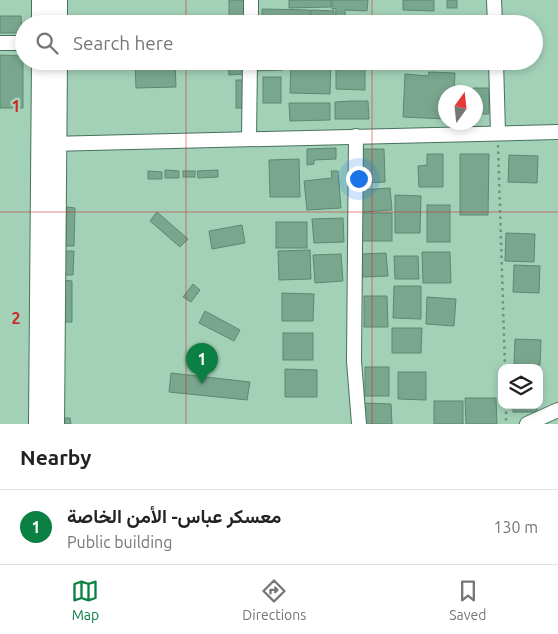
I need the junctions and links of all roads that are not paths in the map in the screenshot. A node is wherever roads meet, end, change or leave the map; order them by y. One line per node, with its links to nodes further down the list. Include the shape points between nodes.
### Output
1 (40, 0): 5 (main road)
2 (58, 0): 6 (main road)
3 (251, 0): 7 (street)
4 (494, 0): 8 (street)
5 (41, 15)
6 (58, 15)
7 (251, 15)
8 (495, 15)
9 (0, 43): 10 (street)
10 (15, 43)
11 (42, 70): 19 (main road)
12 (57, 70): 19 (main road)
13 (250, 70): 18 (street)
14 (496, 70): 16 (street)
15 (558, 132): 16 (street)
16 (498, 133): 17 (street)
17 (356, 136): 18 (street); 23 (street, via 354,361)
18 (250, 138): 19 (street)
19 (49, 144): 21 (main road); 22 (main road)
20 (558, 410): 24 (street)
21 (38, 424)
22 (55, 424)
23 (359, 424)
24 (528, 424)

